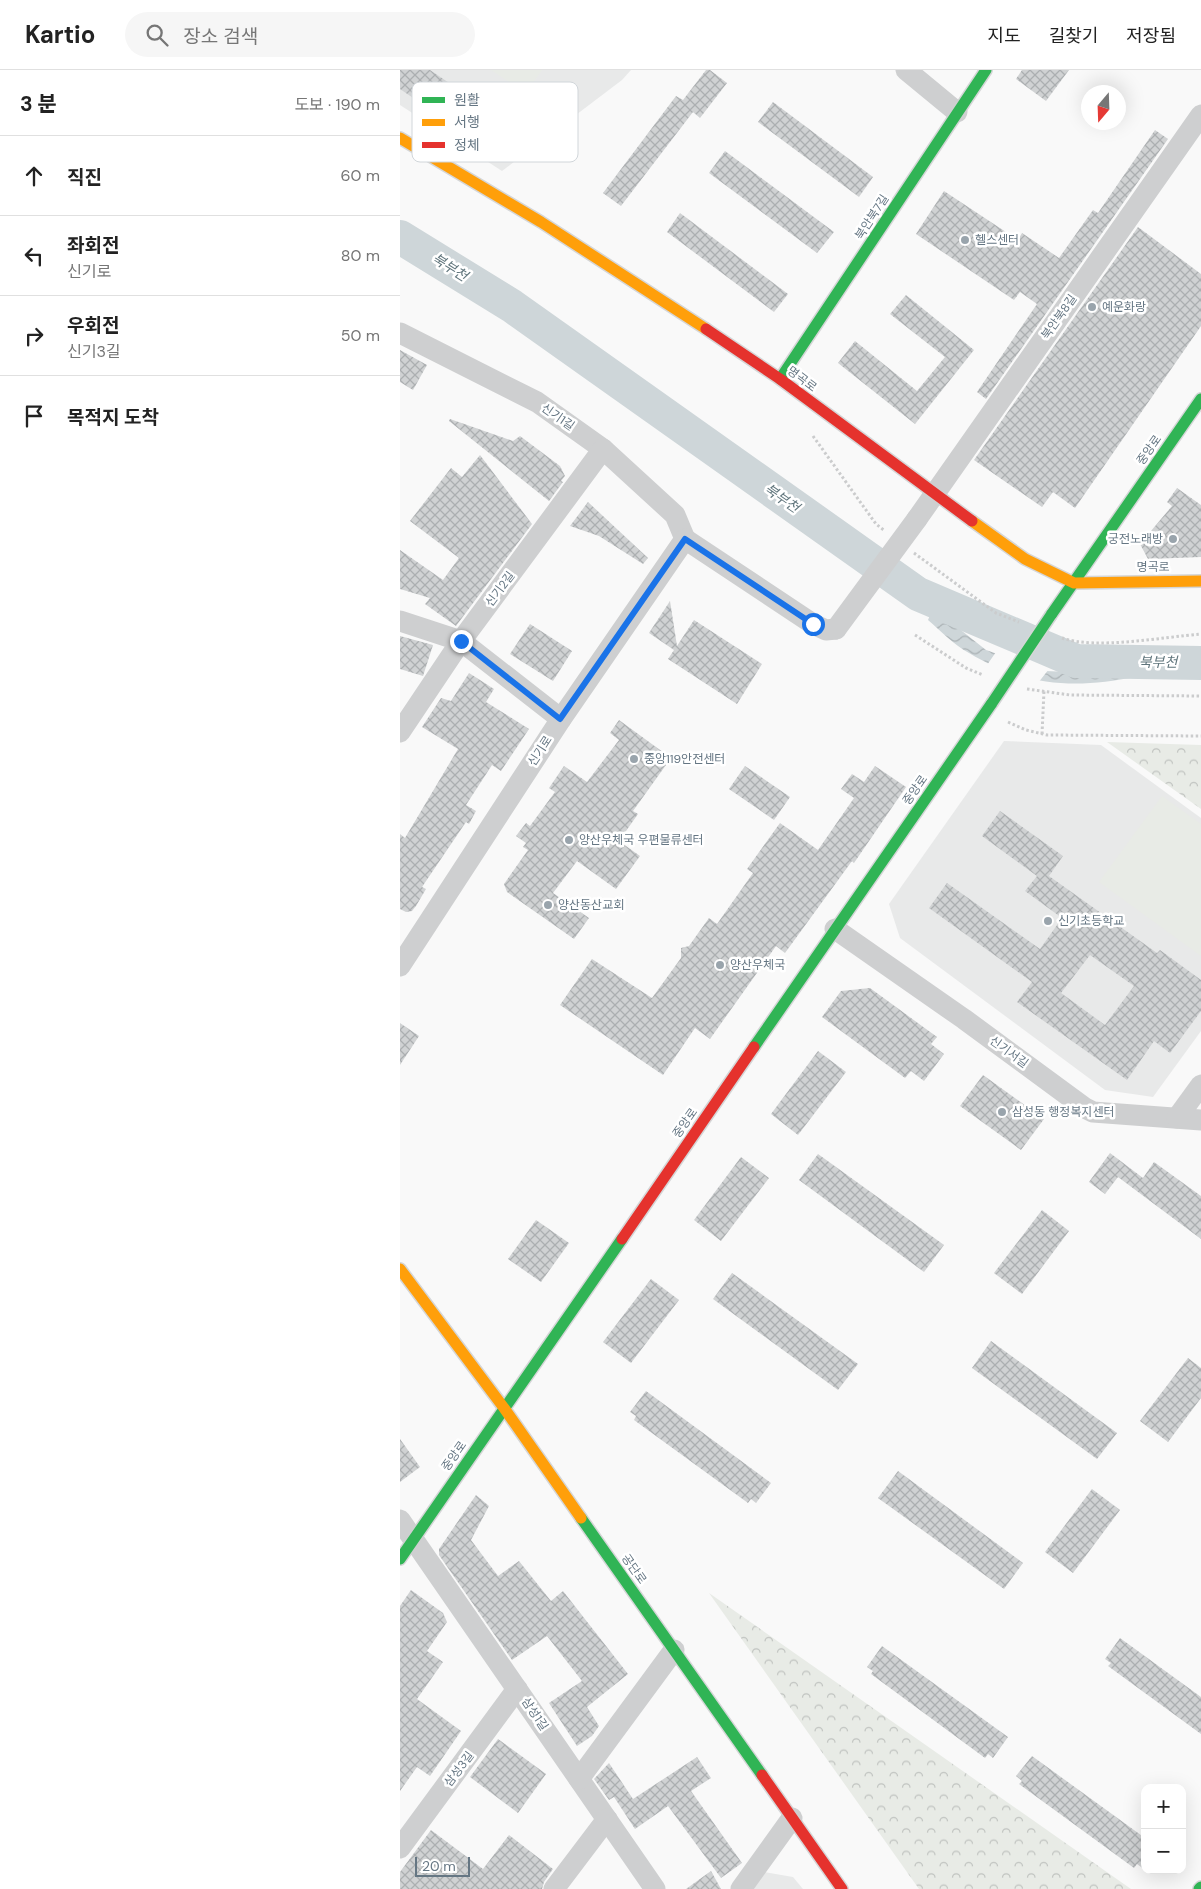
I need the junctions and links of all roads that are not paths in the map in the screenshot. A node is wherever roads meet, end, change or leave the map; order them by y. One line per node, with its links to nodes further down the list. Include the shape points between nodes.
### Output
1 (906, 70): 3 (street)
2 (986, 70): 3 (street, 북안북7길)
3 (957, 112): 9 (street, 북안북7길)
4 (1201, 115): 12 (street, 북안북8길)
5 (400, 138): 6 (street, 명곡로)
6 (412, 145)
7 (440, 162): 9 (street, 명곡로, via 549,227)
8 (400, 333): 11 (street, 신기1길, via 537,402)
9 (780, 379): 12 (street, 명곡로)
10 (1201, 399): 15 (street, 중앙로)
11 (603, 449): 13 (street, 신기1길, via 674,515); 17 (street, 신기2길)
12 (934, 494): 13 (street, 북안북8길, bridge, via 836,628 826,630); 15 (street, 명곡로, via 1025,558)
13 (685, 539): 18 (street, 신기로)
14 (1201, 581): 15 (street, 명곡로)
15 (1074, 583): 20 (street, 중앙로, bridge)
16 (400, 620): 17 (street)
17 (461, 641): 18 (street); 19 (street, 신기2길)
18 (560, 719): 21 (street, 신기로)
19 (400, 732)
20 (835, 929): 23 (street, 신기서길, via 1085,1108 1093,1112); 26 (street, 중앙로)
21 (400, 966)
22 (1201, 1085): 23 (street)
23 (1177, 1118): 24 (street, 신기서길)
24 (1201, 1120)
25 (400, 1269): 26 (street, 공단로)
26 (504, 1408): 28 (street, 중앙로); 30 (street, 공단로)
27 (400, 1520): 28 (street, 삼성1길)
28 (414, 1539): 29 (street, 중앙로); 31 (street, 삼성1길)
29 (400, 1559)
30 (674, 1650): 32 (street); 34 (street, 공단로)
31 (518, 1689): 32 (street, 삼성1길); 35 (street, 삼성3길)
32 (579, 1779): 33 (street, 삼성1길)
33 (606, 1818): 36 (street); 37 (street, 삼성1길)
34 (792, 1818): 38 (street); 39 (street, 공단로)
35 (400, 1848)
36 (554, 1889)
37 (655, 1889)
38 (741, 1889)
39 (842, 1889)

